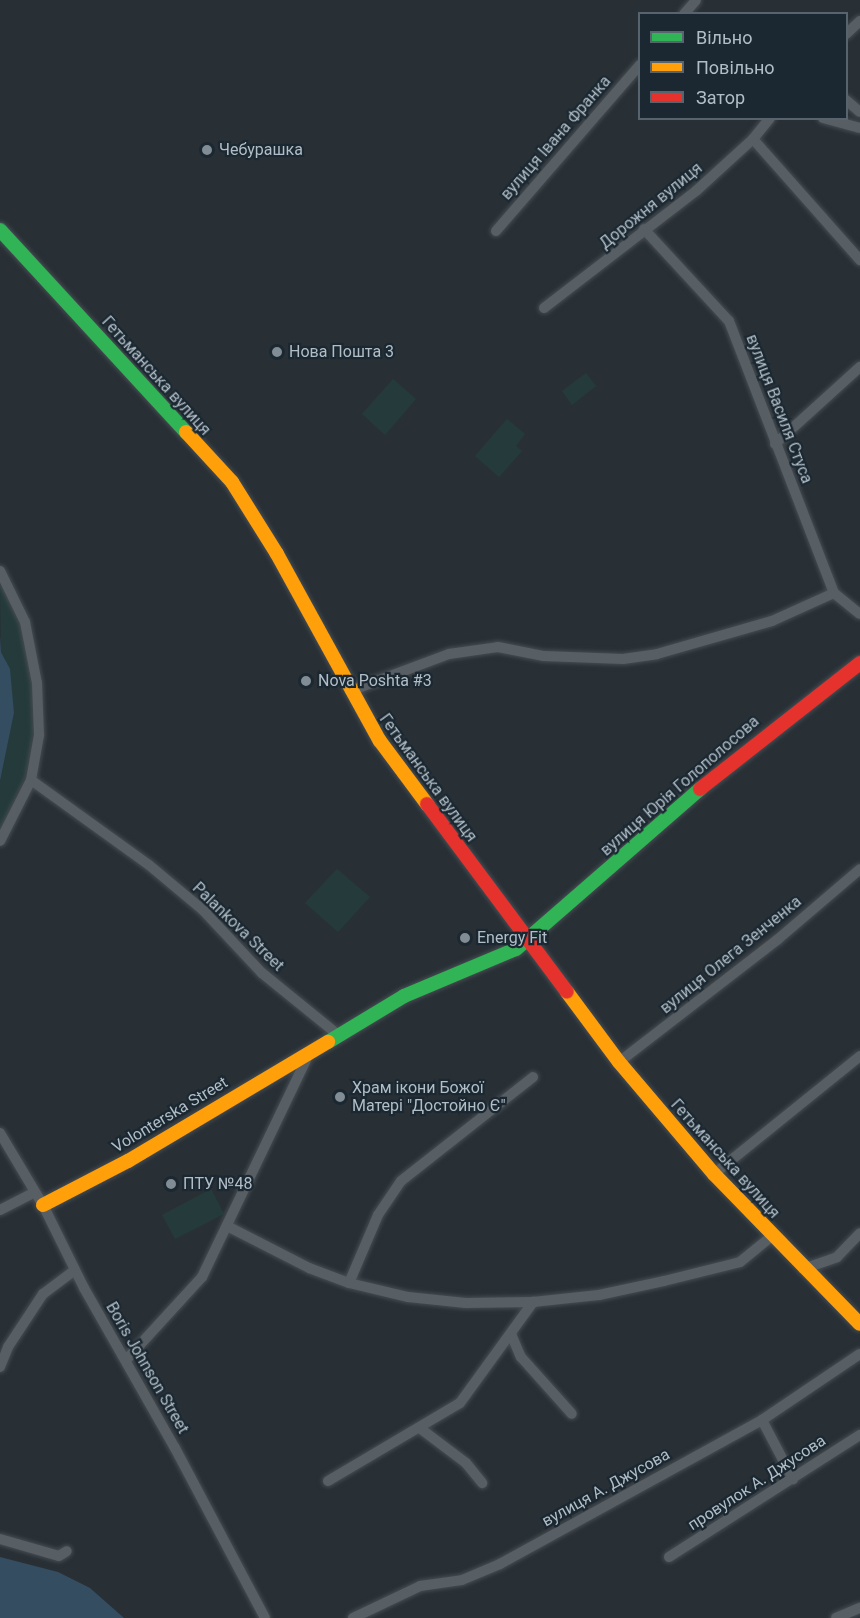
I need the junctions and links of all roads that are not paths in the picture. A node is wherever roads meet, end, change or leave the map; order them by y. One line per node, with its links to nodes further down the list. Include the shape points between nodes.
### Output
1 (696, 0): 2 (street)
2 (686, 12)
3 (860, 21): 4 (street)
4 (848, 32)
5 (638, 66): 14 (street, вулиця Івана Франка)
6 (848, 102): 7 (street)
7 (860, 112)
8 (768, 120): 11 (street, Дорожня вулиця)
9 (830, 120): 10 (street)
10 (860, 128)
11 (753, 139): 12 (street, Дорожня вулиця, via 696,191); 15 (street, via 788,174)
12 (644, 228): 16 (street, Дорожня вулиця); 18 (street, вулиця Василя Стуса, via 729,321)
13 (0, 230): 23 (main road, Гетьманська вулиця, via 232,482 277,554)
14 (496, 231)
15 (860, 260)
16 (544, 308)
17 (860, 367): 18 (street)
18 (775, 444): 20 (street, вулиця Василя Стуса)
19 (0, 572): 24 (street, via 25,622 37,683 39,735)
20 (834, 593): 21 (street, вулиця Василя Стуса); 23 (street, via 772,621 657,654 601,658 544,656 498,647 449,654)
21 (860, 614)
22 (860, 663): 27 (main road, вулиця Юрія Голополосова, via 726,765)
23 (350, 691): 27 (main road, Гетьманська вулиця, via 380,741)
24 (31, 780): 25 (street); 28 (street, Palankova Street, via 149,865 203,910 262,973)
25 (0, 841)
26 (860, 869): 31 (street, вулиця Олега Зенченка, via 777,940)
27 (526, 940): 28 (main road, Volonterska Street, via 495,961 404,996); 31 (main road, Гетьманська вулиця)
28 (336, 1034): 29 (main road, Volonterska Street)
29 (312, 1048): 36 (main road, Volonterska Street, via 137,1155); 38 (street)
30 (860, 1056): 34 (street)
31 (619, 1062): 34 (main road, Гетьманська вулиця)
32 (533, 1077): 43 (street, via 401,1181 378,1215)
33 (0, 1134): 35 (street, Boris Johnson Street)
34 (714, 1174): 39 (main road, Гетьманська вулиця)
35 (35, 1192): 36 (street, Boris Johnson Street); 37 (street)
36 (43, 1205): 42 (street, Boris Johnson Street)
37 (0, 1210)
38 (227, 1226): 43 (street, via 309,1268); 48 (street, via 202,1277)
39 (772, 1236): 41 (main road, Гетьманська вулиця); 44 (street, via 740,1262 721,1269 599,1295)
40 (858, 1239): 41 (street, via 837,1257)
41 (803, 1269): 45 (main road, Гетьманська вулиця)
42 (75, 1270): 48 (street, Boris Johnson Street); 49 (street, via 43,1294)
43 (349, 1283): 44 (street, via 455,1302)
44 (533, 1302): 46 (street)
45 (860, 1324)
46 (511, 1334): 50 (street, via 521,1357); 52 (street, via 460,1403)
47 (860, 1354): 51 (street, вулиця А. Джусова)
48 (126, 1360): 61 (street, Boris Johnson Street)
49 (0, 1366)
50 (572, 1414)
51 (762, 1420): 54 (street); 62 (street, вулиця А. Джусова, via 478,1576 420,1586)
52 (421, 1429): 55 (street, via 389,1443); 56 (street, via 466,1463)
53 (860, 1435): 54 (street, провулок А. Джусова)
54 (793, 1479): 59 (street, провулок А. Джусова)
55 (328, 1481)
56 (482, 1483)
57 (0, 1539): 58 (street, via 59,1556)
58 (67, 1551)
59 (669, 1557)
60 (860, 1608): 63 (street)
61 (264, 1617)
62 (353, 1618)
63 (836, 1618)

